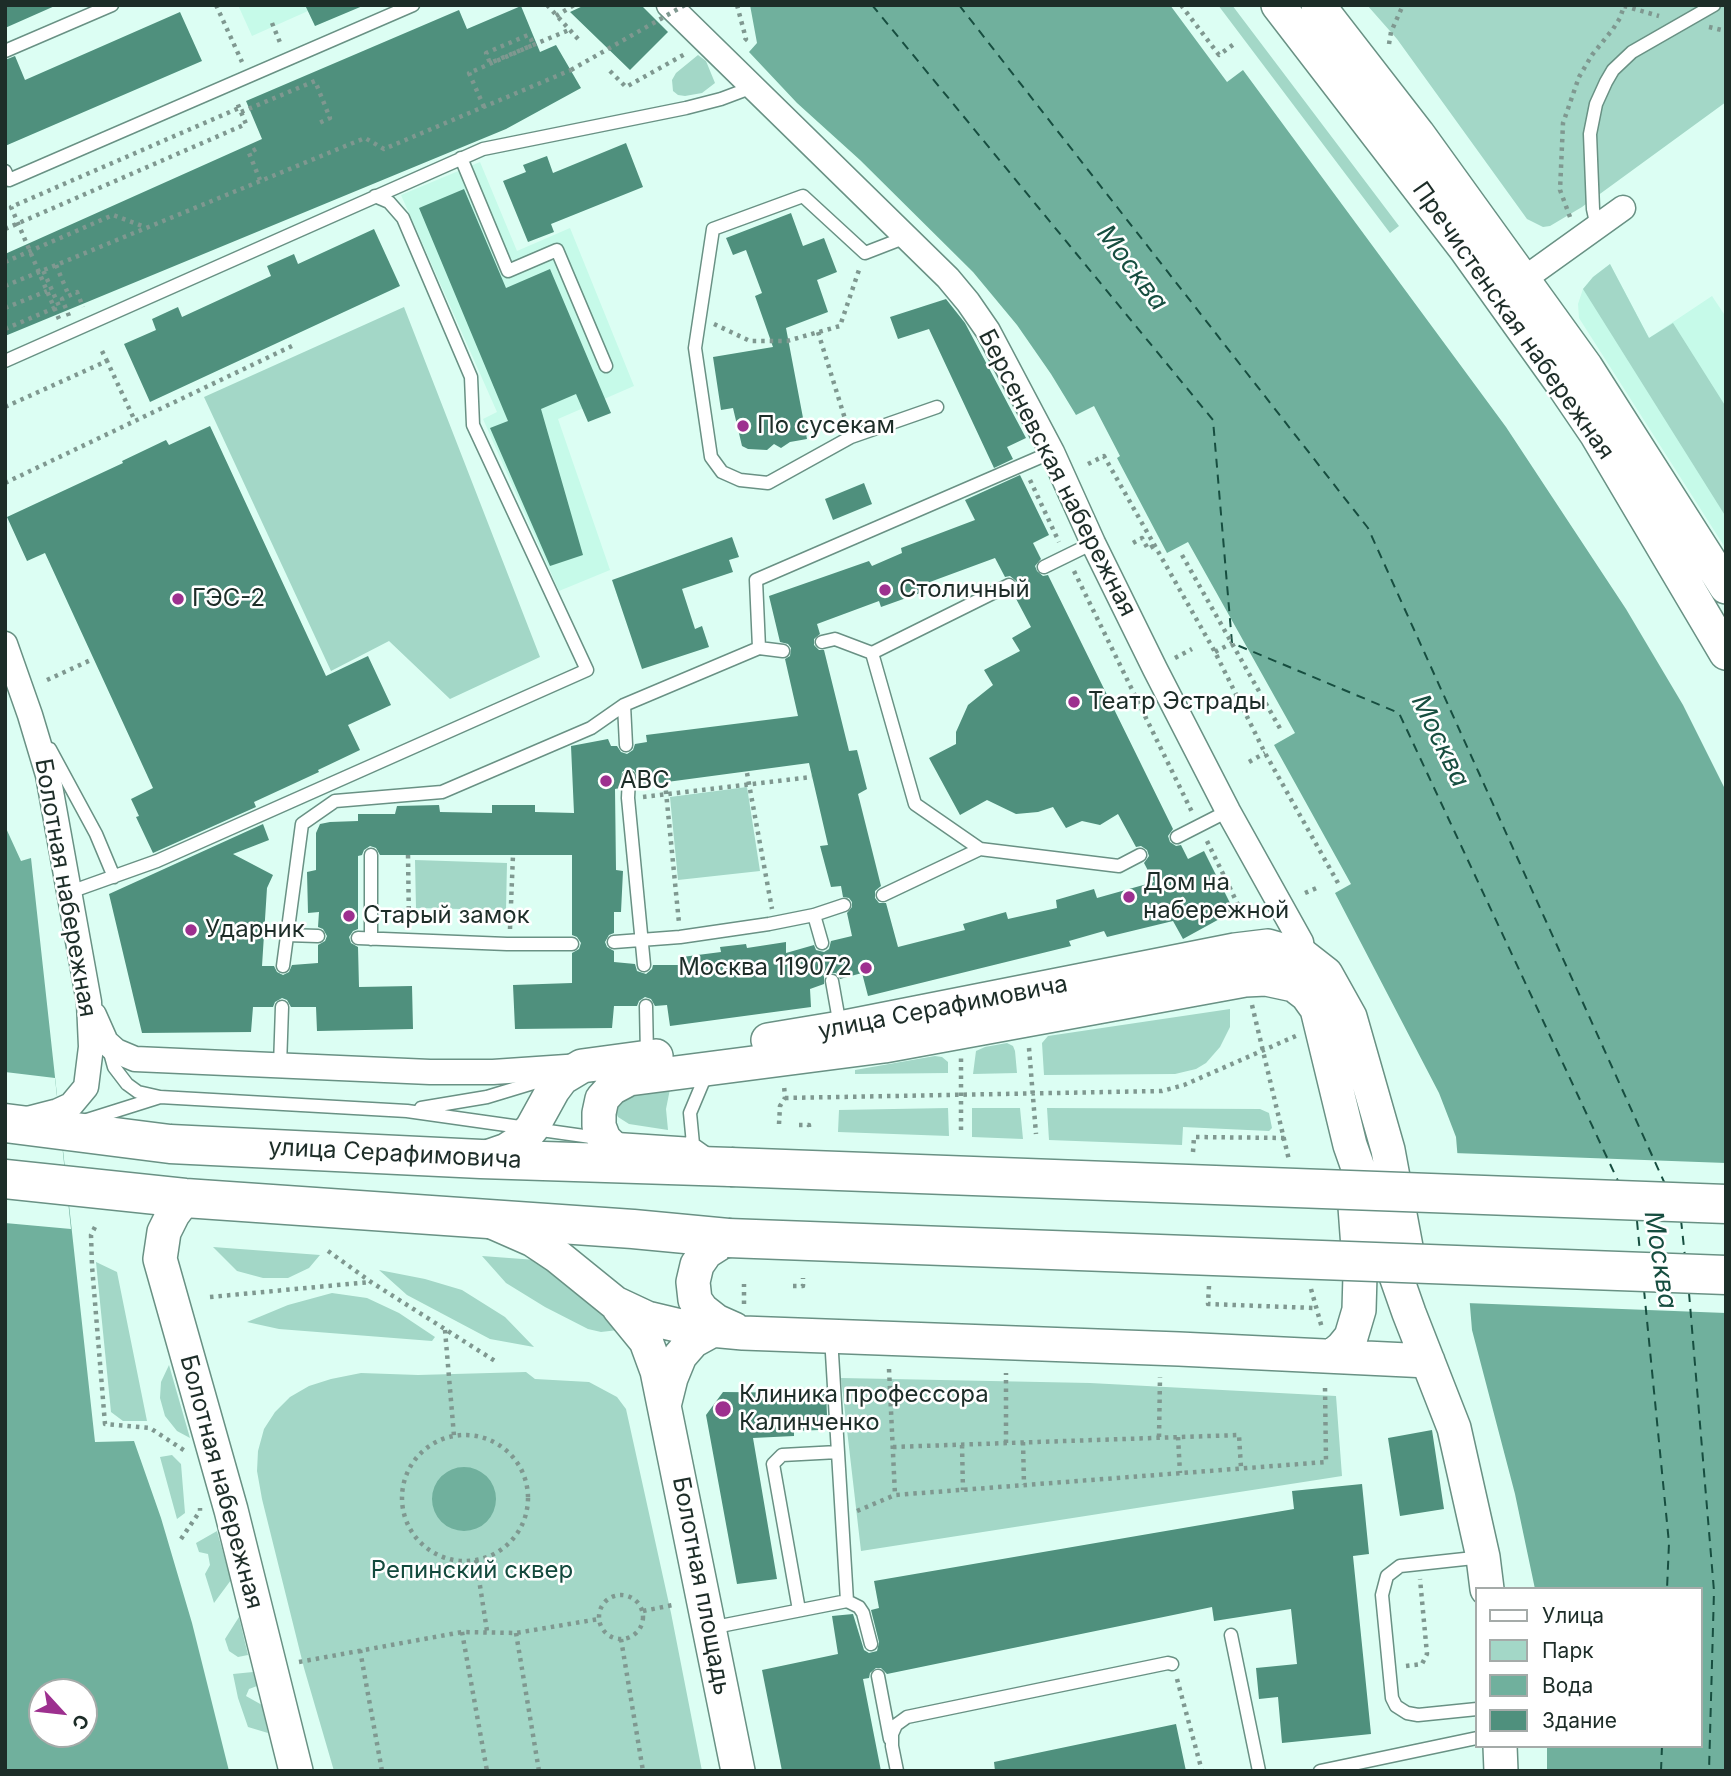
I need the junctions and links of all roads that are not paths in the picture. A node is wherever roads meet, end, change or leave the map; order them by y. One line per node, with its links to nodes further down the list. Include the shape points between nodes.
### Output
1 (112, 5): 7 (lane)
2 (413, 5): 10 (lane, via 9,180)
3 (669, 5): 8 (street, Берсеневская набережная)
4 (1278, 5): 29 (main road, Пречистенская набережная, via 1465,248 1563,385)
5 (1318, 5): 15 (main road, Пречистенская набережная)
6 (1714, 5): 13 (lane, via 1623,60 1600,93 1590,134)
7 (5, 51)
8 (753, 87): 9 (lane, via 686,108 483,149); 14 (street, Берсеневская набережная)
9 (461, 158): 11 (lane); 17 (lane, via 508,271 557,250)
10 (5, 171)
11 (375, 196): 16 (lane); 39 (lane, via 389,202 402,218 471,377 473,425 587,670)
12 (1623, 208): 13 (street)
13 (1597, 227): 15 (street)
14 (903, 234): 18 (lane, via 865,253 803,196 713,229 695,348 711,457 722,472 740,481 768,483 851,438); 19 (street, Берсеневская набережная, via 948,278 988,331)
15 (1524, 279): 23 (main road, Пречистенская набережная, via 1586,367)
16 (5, 361)
17 (606, 366)
18 (937, 407)
19 (1052, 452): 20 (street, Берсеневская набережная); 26 (lane, via 756,580)
20 (1093, 543): 21 (lane); 34 (street, Берсеневская набережная)
21 (1044, 567)
22 (1009, 585): 28 (lane)
23 (1726, 587)
24 (822, 642): 28 (lane, via 835,639)
25 (5, 644): 31 (street, Болотная набережная)
26 (759, 648): 27 (lane); 30 (lane)
27 (783, 651)
28 (872, 653): 36 (lane, via 915,804)
29 (1726, 653)
30 (624, 705): 32 (lane); 44 (lane, via 591,728 442,792 369,806 335,801 302,824)
31 (30, 715): 39 (lane, via 92,825); 40 (street, Болотная набережная, via 48,775)
32 (626, 745)
33 (629, 777): 46 (lane)
34 (1228, 811): 35 (lane); 52 (street, Берсеневская набережная, via 1301,942)
35 (1177, 837)
36 (979, 849): 38 (lane, via 1119,866); 41 (lane)
37 (371, 855): 49 (lane, via 365,938)
38 (1140, 855)
39 (114, 877): 40 (lane)
40 (70, 892): 55 (street, Болотная набережная)
41 (883, 895)
42 (845, 905): 43 (lane)
43 (814, 915): 46 (lane); 48 (lane)
44 (286, 935): 45 (lane); 51 (lane)
45 (318, 936)
46 (643, 941): 47 (lane); 50 (lane)
47 (614, 942)
48 (822, 943)
49 (572, 944)
50 (644, 965)
51 (283, 966)
52 (1298, 970): 54 (main road, улица Серафимовича, via 1266,979); 71 (main road, via 1317,1009); 84 (main road, via 1326,974 1350,1017 1388,1150)
53 (832, 981): 58 (lane)
54 (1060, 1000): 58 (main road, улица Серафимовича); 63 (main road, улица Серафимовича, via 884,1046)
55 (89, 1002): 59 (street); 66 (street, Болотная набережная, via 91,1047 86,1087)
56 (646, 1006): 62 (lane)
57 (282, 1007): 60 (lane)
58 (840, 1028): 62 (main road, улица Серафимовича)
59 (106, 1042): 60 (street, via 135,1059); 64 (lane, via 114,1068 127,1084)
60 (280, 1066): 61 (street, via 493,1072)
61 (582, 1066): 62 (main road, улица Серафимовича); 65 (lane, via 498,1094); 68 (main road, via 553,1090)
62 (648, 1066): 63 (main road, улица Серафимовича); 69 (main road, via 602,1099 599,1126)
63 (720, 1068): 70 (lane, via 703,1082 690,1113)
64 (160, 1097): 65 (lane); 66 (lane)
65 (407, 1111): 68 (lane)
66 (59, 1120): 67 (main road, улица Серафимовича); 72 (main road, улица Серафимовича, via 170,1144)
67 (5, 1123)
68 (532, 1128): 69 (lane); 72 (main road, via 507,1150)
69 (604, 1139): 70 (lane); 73 (main road)
70 (693, 1143): 74 (lane)
71 (1350, 1145): 84 (main road); 85 (main road, via 1359,1310 1351,1337)
72 (481, 1159): 73 (main road, улица Серафимовича)
73 (639, 1164): 74 (main road, улица Серафимовича)
74 (731, 1167): 77 (main road, улица Серафимовича, bridge)
75 (5, 1179): 76 (main road)
76 (186, 1198): 78 (main road); 100 (main road, Болотная набережная, via 164,1232 159,1259 231,1510)
77 (1726, 1204)
78 (487, 1220): 79 (main road); 81 (main road, via 533,1240)
79 (728, 1238): 80 (main road, bridge); 82 (main road, via 706,1252 693,1282 695,1300 702,1310 716,1321)
80 (1726, 1275)
81 (615, 1303): 82 (main road, via 666,1324); 86 (main road, Болотная площадь, via 646,1341)
82 (733, 1324): 83 (main road); 86 (main road, Болотная площадь, via 694,1341 680,1356)
83 (831, 1336): 85 (main road); 87 (lane)
84 (1428, 1361): 85 (main road); 88 (main road, via 1454,1428)
85 (1328, 1371)
86 (665, 1402): 91 (main road, Болотная площадь)
87 (838, 1452): 89 (lane); 90 (lane, via 782,1455 774,1464)
88 (1485, 1573): 96 (lane, via 1419,1564 1400,1566 1391,1571 1382,1595 1392,1698 1402,1711 1418,1715)
89 (847, 1601): 90 (lane); 93 (lane, via 863,1613)
90 (799, 1610): 91 (lane)
91 (709, 1628): 101 (main road, Болотная площадь)
92 (1231, 1635): 103 (lane)
93 (871, 1644)
94 (1172, 1664): 98 (lane, via 906,1717 892,1734)
95 (878, 1676): 98 (lane)
96 (1476, 1709)
97 (1476, 1738): 104 (lane)
98 (892, 1746): 102 (lane)
99 (1500, 1748): 105 (main road)
100 (296, 1771)
101 (738, 1771)
102 (897, 1771)
103 (1259, 1771)
104 (1320, 1771)
105 (1501, 1771)

